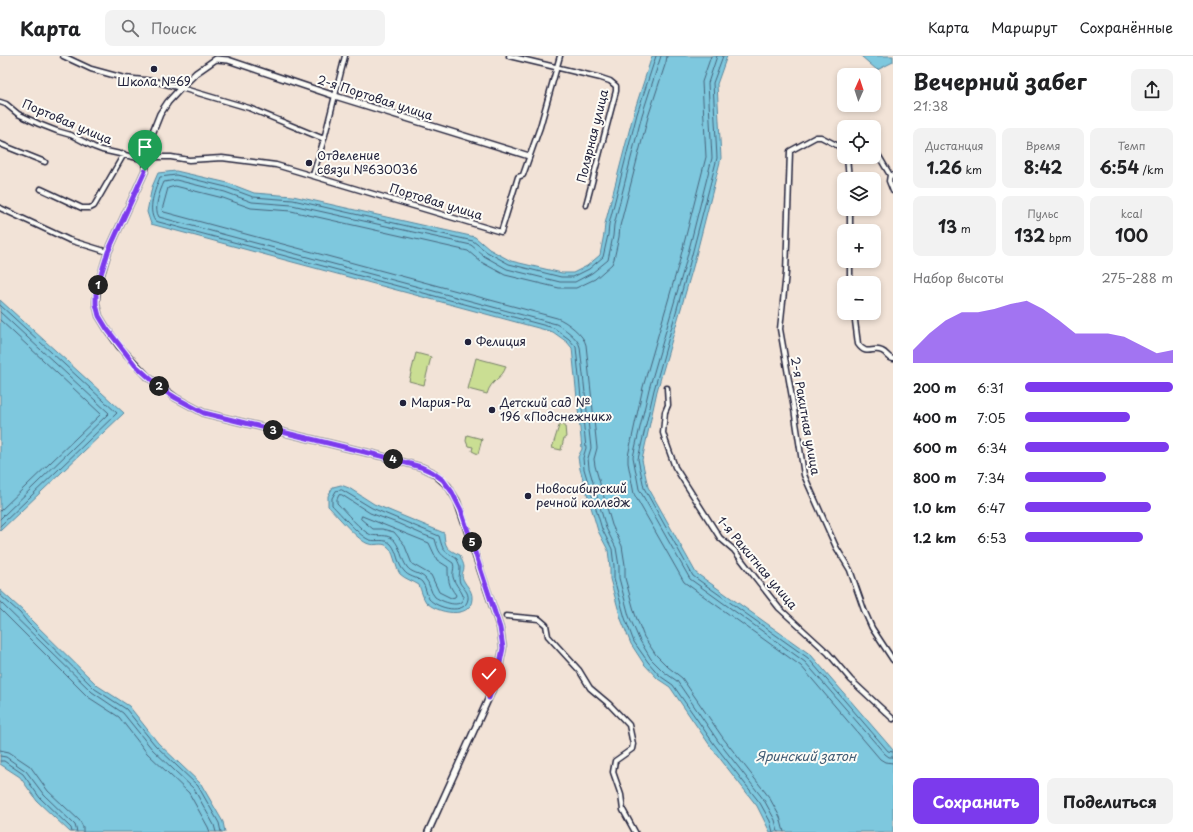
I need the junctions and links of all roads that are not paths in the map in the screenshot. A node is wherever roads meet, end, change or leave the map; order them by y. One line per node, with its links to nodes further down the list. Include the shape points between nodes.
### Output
1 (63, 56): 6 (street, via 91,69 124,78 154,81)
2 (345, 56): 7 (street)
3 (509, 56): 5 (street, Полярная улица)
4 (560, 56): 5 (street)
5 (557, 68): 13 (street); 21 (street, Полярная улица, via 602,78 616,86)
6 (181, 88): 7 (street, 2-я Портовая улица, via 196,72 216,59 228,60); 9 (street, via 249,108); 15 (street, via 160,114 152,134)
7 (335, 96): 9 (street); 13 (street, 2-я Портовая улица)
8 (0, 102): 12 (street, Портовая улица, via 25,117 94,147)
9 (324, 139): 17 (street)
10 (0, 144): 16 (street)
11 (837, 145): 28 (street, 2-я Ракитная улица, via 816,137 790,151 786,273 780,329 804,475 836,547 850,570 869,622)
12 (124, 154): 15 (street, Портовая улица); 19 (street, via 94,206 90,208 82,208)
13 (529, 156): 17 (street, Портовая улица, via 523,174 518,177 501,232)
14 (881, 159): 18 (street)
15 (147, 160): 17 (street, Портовая улица, via 154,157 189,160 222,158 276,165); 23 (street, via 140,183)
16 (45, 162)
17 (313, 175)
18 (892, 175): 20 (street, via 889,181)
19 (41, 189)
20 (893, 192)
21 (586, 206)
22 (0, 208): 23 (street, via 69,240)
23 (108, 252): 30 (street, via 96,290 99,316 131,360 163,390 204,413 421,467 443,480 457,501 500,628 503,648 491,693)
24 (855, 320): 25 (street, via 860,347 867,351 882,351)
25 (893, 359)
26 (667, 388): 29 (street, 1-я Ракитная улица, via 668,405 663,433 666,442 675,467 720,538 734,550 778,608 828,653 851,680)
27 (506, 616): 31 (street, via 539,619 546,625 548,636 579,670 590,688 629,725 632,749 615,761 613,772 623,810)
28 (893, 660)
29 (893, 719)
30 (428, 832)
31 (635, 832)

